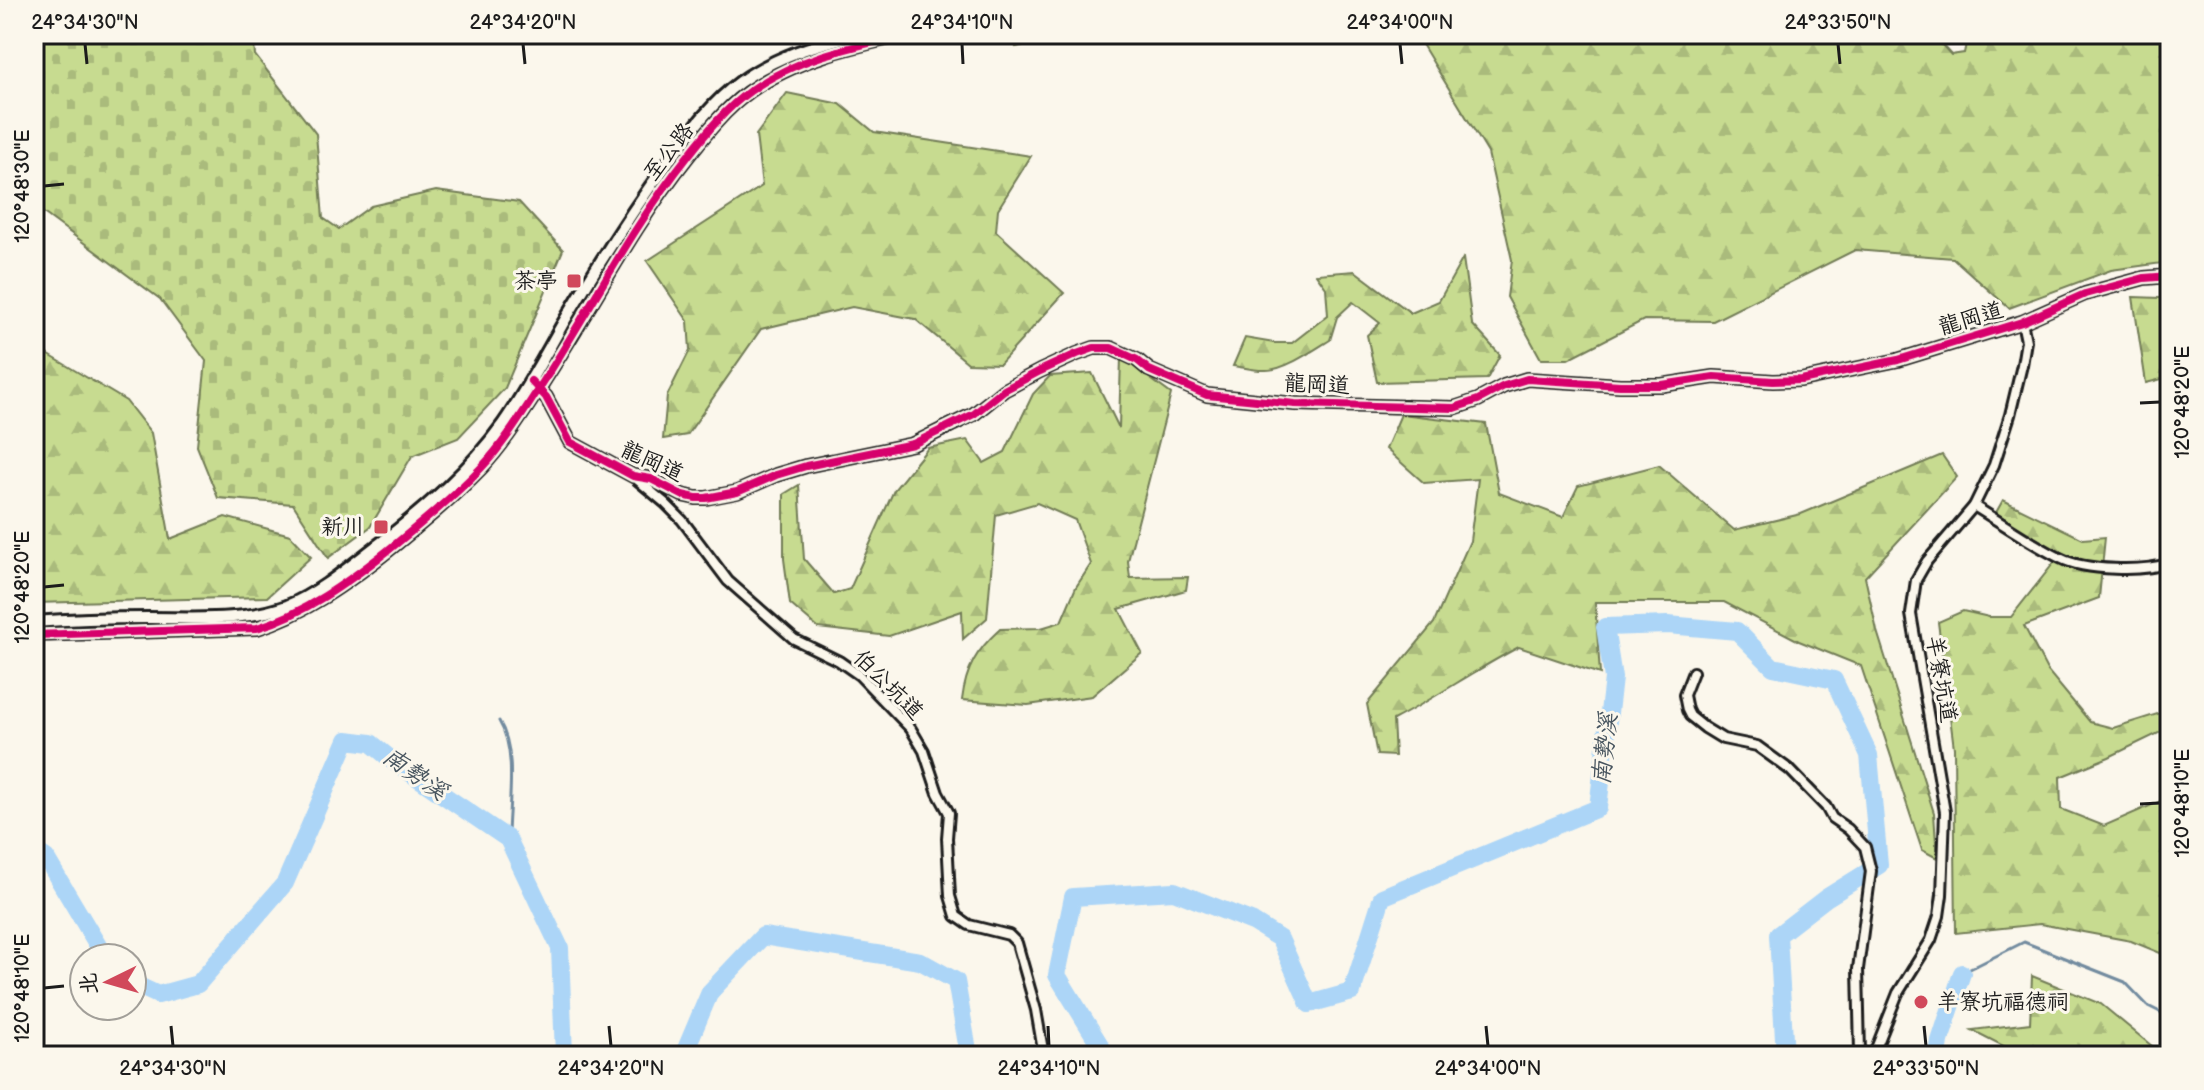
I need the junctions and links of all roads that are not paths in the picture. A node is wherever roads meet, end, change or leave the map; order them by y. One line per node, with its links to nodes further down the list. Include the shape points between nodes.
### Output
1 (857, 34): 3 (street, 至公路, via 770,63 738,83)
2 (908, 34): 4 (street, 至公路, via 780,72 748,92)
3 (702, 117): 4 (street); 5 (street, 至公路)
4 (712, 126): 5 (street, 至公路)
5 (638, 213): 8 (street, 至公路)
6 (2170, 276): 7 (street, 龍岡道, via 2085,294)
7 (2022, 322): 9 (street, 龍岡道, via 1898,360 1801,380 1714,377 1620,385 1527,379 1454,408 1295,404 1207,395 1111,348 1094,348 1004,390 974,414 913,444 806,466 706,498 682,495); 10 (street, 羊寮坑道, via 2026,341 2010,415)
8 (535, 385): 9 (street, 龍岡道, via 570,442); 12 (street, via 443,491 357,561 295,602 226,618); 13 (street, via 483,466 439,509 363,570 291,616 257,628)
9 (633, 476): 15 (street, 伯公坑道, via 682,520 728,581 794,639 859,675 911,729 949,813 950,896 956,916 969,925 1009,935 1017,943)
10 (1974, 506): 11 (street, via 2063,560 2101,568 2154,569); 17 (street, 羊寮坑道, via 1927,561 1912,599 1945,812 1942,895 1931,940 1898,993)
11 (2170, 563)
12 (34, 622)
13 (34, 635)
14 (1693, 672): 16 (street, via 1684,695 1690,716 1723,739 1757,746 1790,770 1865,847 1871,871 1858,969)
15 (1044, 1056)
16 (1863, 1056)
17 (1873, 1056)

